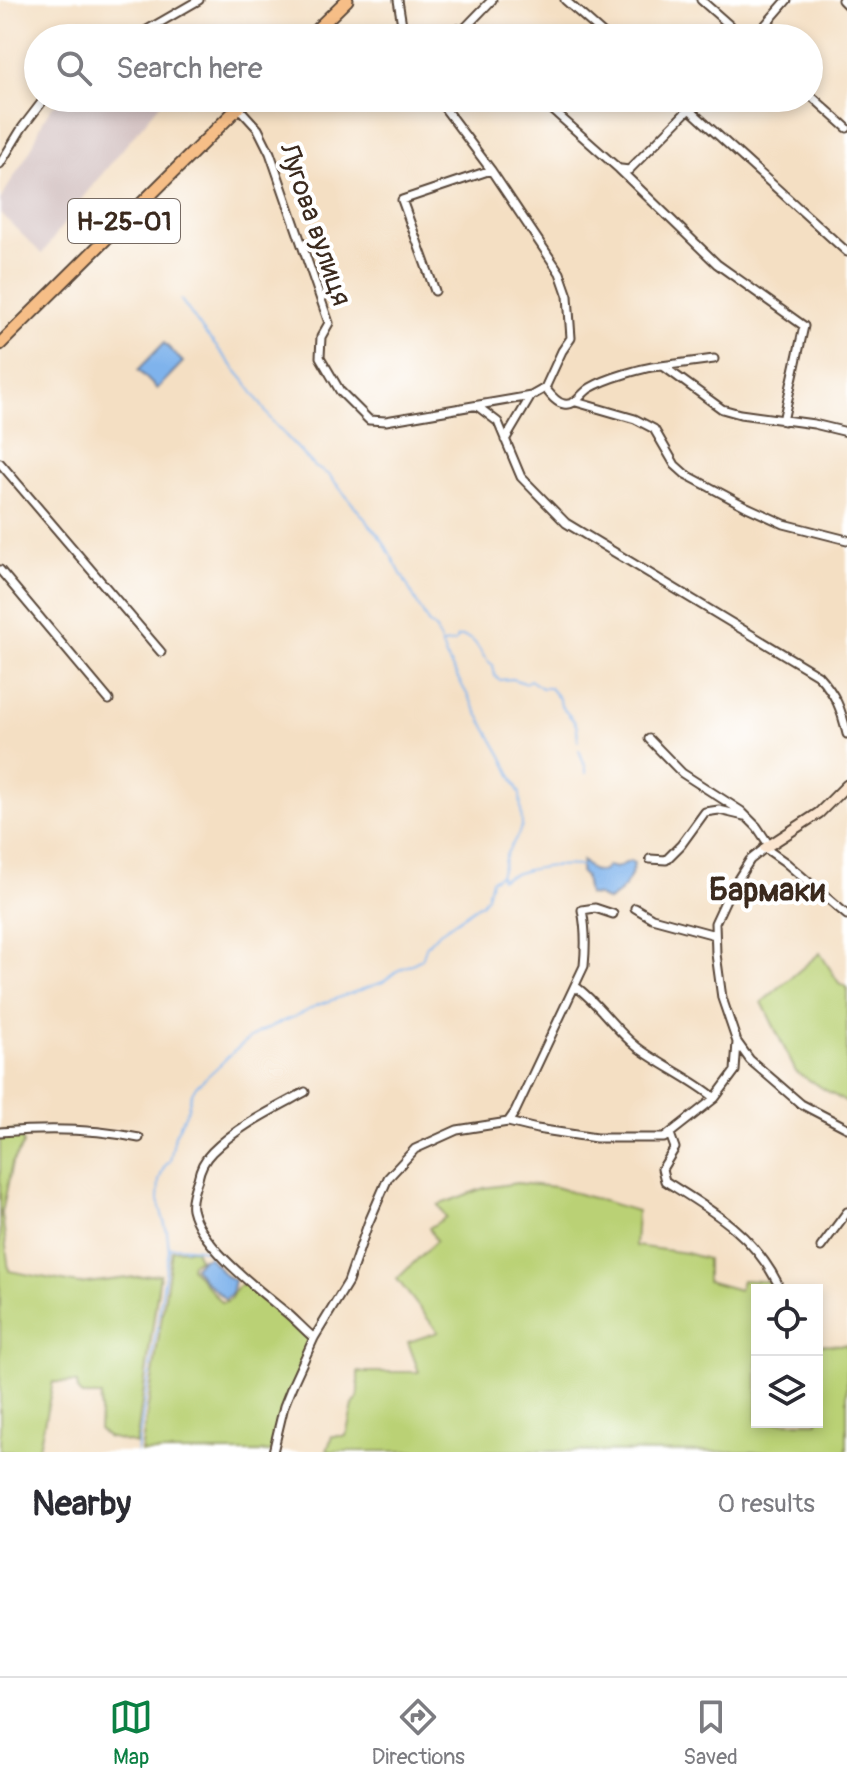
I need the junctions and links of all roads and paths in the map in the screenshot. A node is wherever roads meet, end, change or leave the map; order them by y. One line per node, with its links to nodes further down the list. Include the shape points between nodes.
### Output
1 (199, 0): 10 (street)
2 (347, 0): 11 (main road)
3 (398, 0): 12 (street)
4 (492, 0): 13 (street)
5 (565, 0): 14 (street)
6 (701, 0): 15 (street)
7 (787, 0): 16 (street)
8 (842, 0): 9 (street)
9 (847, 5)
10 (157, 24)
11 (322, 24)
12 (402, 24)
13 (469, 24)
14 (592, 24)
15 (728, 24)
16 (766, 24)
17 (823, 107): 25 (street)
18 (34, 112): 26 (street)
19 (233, 112): 31 (main road, Н-25-01)
20 (243, 112): 37 (street, Лугова вулиця, via 270,153 329,323 321,337 320,357 340,391 369,420)
21 (448, 112): 28 (street)
22 (555, 112): 27 (street)
23 (687, 112): 27 (street, via 629,170)
24 (693, 112): 29 (street)
25 (847, 128)
26 (0, 164)
27 (619, 169): 38 (street, via 717,264 804,326)
28 (491, 170): 30 (street, via 402,200); 34 (street, via 560,273 568,296 571,338)
29 (847, 252)
30 (435, 291)
31 (0, 344)
32 (714, 359): 33 (street)
33 (658, 366): 36 (street, via 601,382); 38 (street, via 722,409)
34 (545, 388): 35 (street); 36 (street, via 564,404)
35 (531, 396): 37 (street, Лугова вулиця); 40 (street)
36 (576, 402): 42 (street, via 654,429 685,474 747,507 784,524)
37 (477, 406): 40 (street, via 498,422)
38 (783, 421): 39 (street)
39 (847, 432)
40 (505, 440): 46 (street, via 521,477 566,523 818,675 842,711)
41 (0, 463): 44 (street)
42 (847, 540)
43 (0, 570): 45 (street)
44 (161, 652)
45 (109, 700)
46 (847, 734)
47 (649, 739): 49 (street, via 682,773)
48 (847, 785): 50 (street, via 819,813)
49 (746, 816): 50 (street); 51 (street, via 705,812 666,860)
50 (767, 846): 54 (street); 55 (street, via 750,860 728,895)
51 (650, 859)
52 (635, 908): 55 (street, via 652,918)
53 (613, 914): 56 (street, via 582,910 584,966)
54 (847, 915)
55 (715, 935): 57 (street, via 722,998)
56 (575, 986): 59 (street, via 637,1047); 60 (street)
57 (737, 1042): 59 (street, via 735,1071); 61 (street, via 801,1104)
58 (305, 1092): 68 (street, via 228,1137 209,1155 191,1207 219,1254)
59 (715, 1098): 63 (street)
60 (508, 1122): 63 (street, via 596,1138); 68 (street, via 457,1130 415,1149 388,1178 348,1282)
61 (847, 1128)
62 (0, 1132): 64 (street, via 106,1131)
63 (670, 1134): 67 (street, via 675,1148 662,1169 665,1181 746,1239)
64 (139, 1138)
65 (847, 1212): 66 (street)
66 (821, 1247)
67 (777, 1282)
68 (314, 1338): 69 (street, via 284,1406)
69 (273, 1452)

